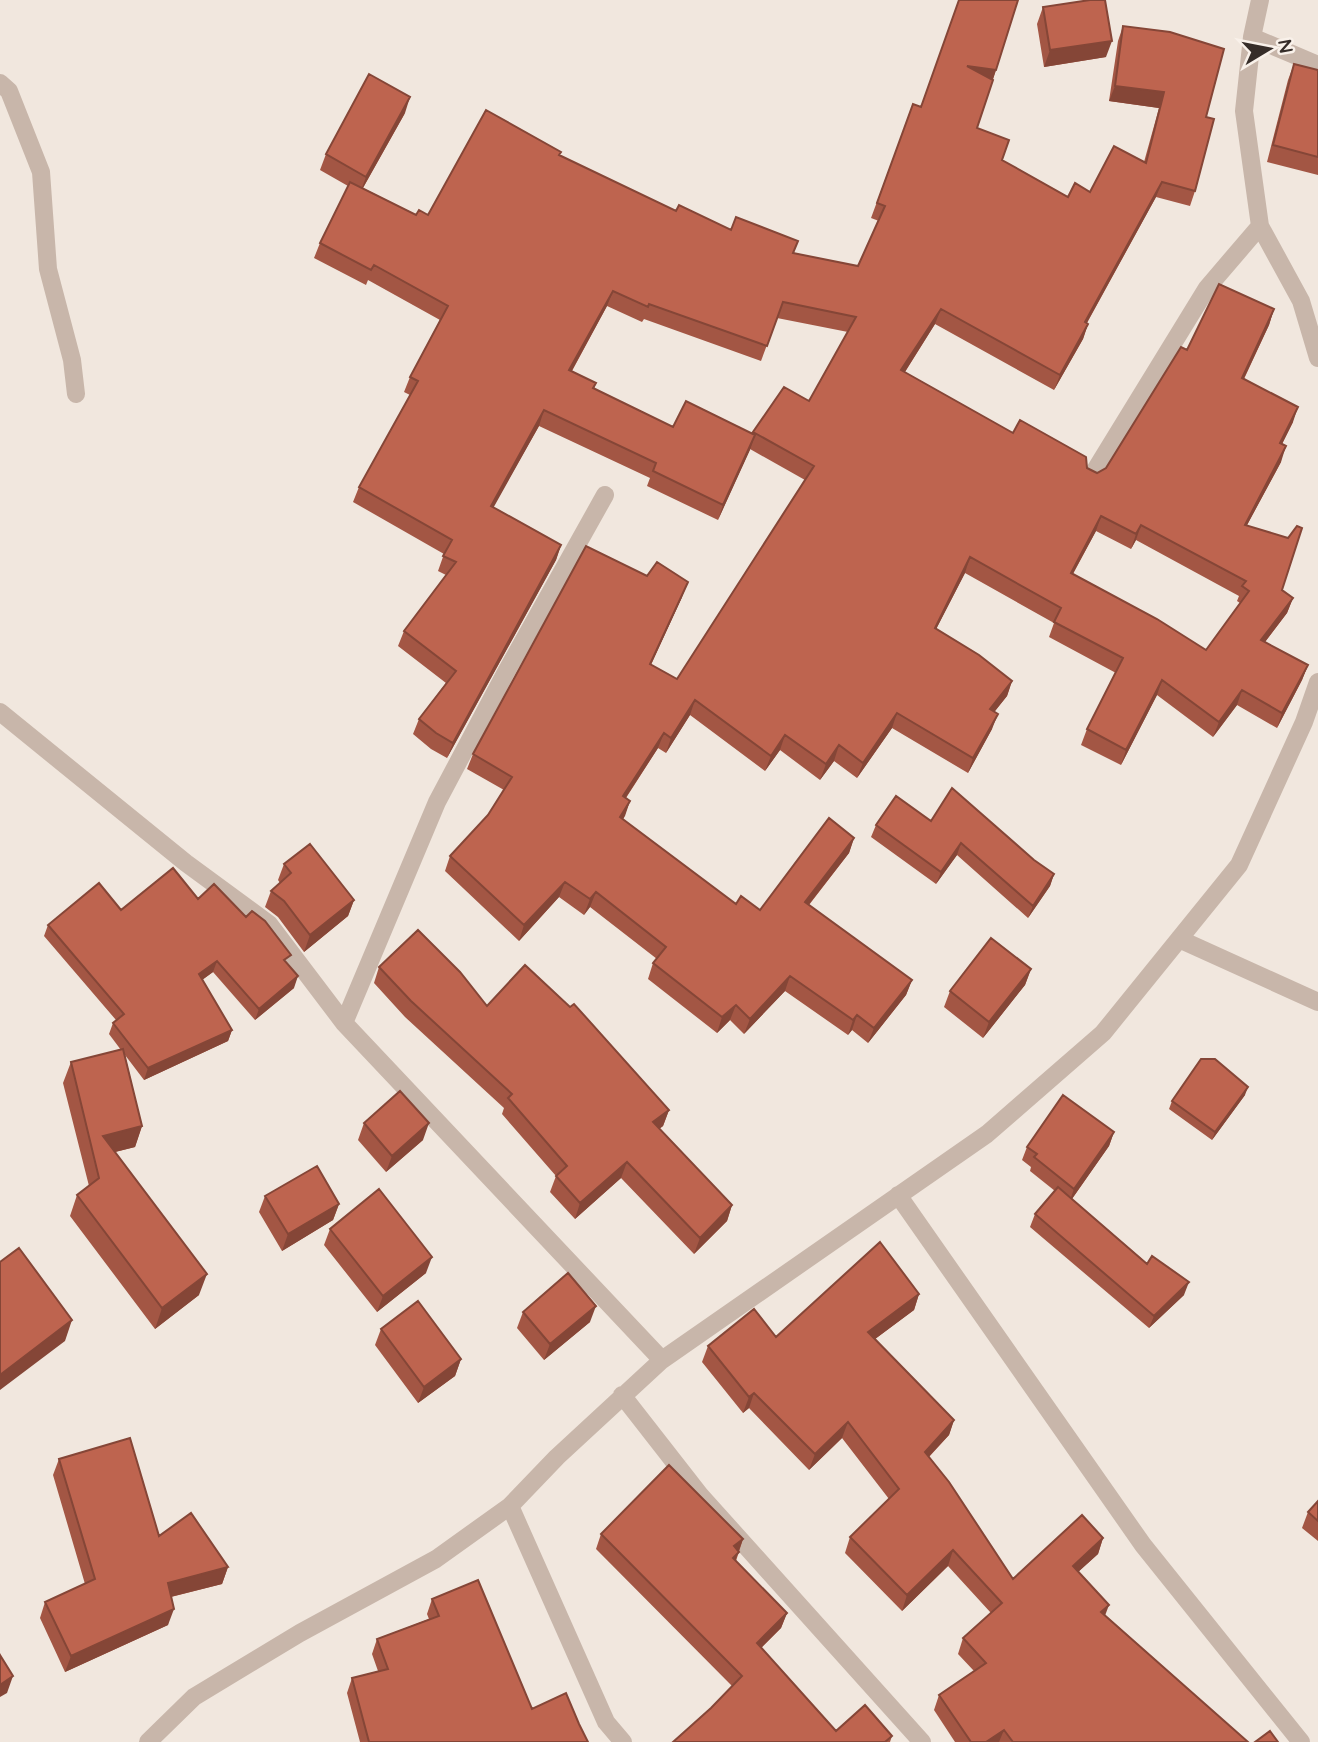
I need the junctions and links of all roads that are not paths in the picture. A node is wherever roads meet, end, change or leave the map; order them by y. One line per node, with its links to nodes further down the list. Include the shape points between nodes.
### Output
1 (1260, 0): 2 (street)
2 (1252, 37): 3 (street); 5 (street, via 1244,111)
3 (1318, 65)
4 (0, 83): 7 (street, via 9,91 41,172 48,269 72,359)
5 (1260, 226): 6 (street, via 1301,301); 8 (street, via 1207,288)
6 (1318, 358)
7 (76, 394)
8 (1091, 477)
9 (606, 495): 14 (street, via 437,802)
10 (1318, 682): 12 (street, via 1239,865)
11 (0, 712): 14 (street, via 269,924)
12 (1179, 939): 13 (street); 15 (street, via 1103,1033 987,1134)
13 (1318, 1002)
14 (344, 1023): 16 (street)
15 (898, 1195): 16 (street); 22 (street, via 1143,1545)
16 (662, 1360): 17 (street)
17 (622, 1395): 18 (street); 21 (street, via 700,1495)
18 (510, 1506): 19 (street, via 436,1559 194,1697); 20 (street, via 606,1721)
19 (148, 1742)
20 (623, 1742)
21 (922, 1742)
22 (1301, 1742)

